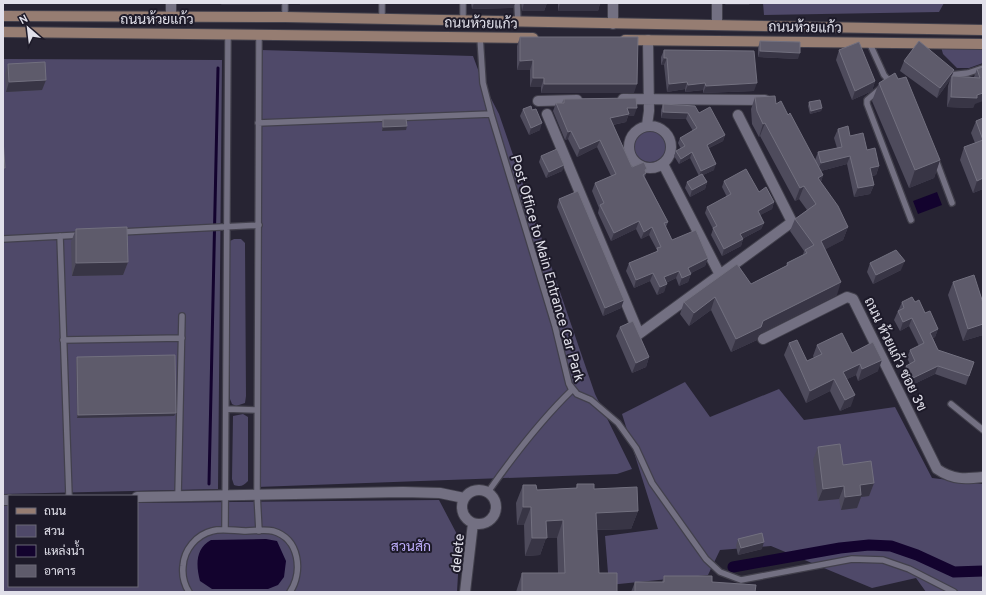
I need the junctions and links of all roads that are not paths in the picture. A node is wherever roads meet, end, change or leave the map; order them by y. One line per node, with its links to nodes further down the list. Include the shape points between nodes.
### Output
1 (171, 3): 9 (street)
2 (285, 3): 12 (lane)
3 (382, 3): 13 (lane)
4 (463, 3): 14 (lane)
5 (517, 3): 15 (lane)
6 (613, 3): 16 (street)
7 (717, 3): 17 (street)
8 (3, 16): 9 (main road, ถนนห้วยแก้ว)
9 (171, 17): 10 (main road, ถนนห้วยแก้ว)
10 (228, 17): 11 (main road, ถนนห้วยแก้ว); 20 (main road)
11 (259, 17): 12 (main road, ถนนห้วยแก้ว); 21 (main road)
12 (285, 17): 13 (main road, ถนนห้วยแก้ว)
13 (382, 20): 14 (main road, ถนนห้วยแก้ว)
14 (463, 21): 15 (main road, ถนนห้วยแก้ว)
15 (518, 22): 16 (main road, ถนนห้วยแก้ว)
16 (614, 24): 17 (main road, ถนนห้วยแก้ว)
17 (717, 25): 18 (main road, ถนนห้วยแก้ว); 26 (main road)
18 (983, 30)
19 (3, 32): 20 (main road, ถนนห้วยแก้ว)
20 (228, 33): 21 (main road, ถนนห้วยแก้ว); 49 (lane)
21 (259, 33): 22 (main road, ถนนห้วยแก้ว); 42 (lane)
22 (480, 36): 23 (main road, ถนนห้วยแก้ว); 38 (lane, via 483,83)
23 (541, 38)
24 (618, 40): 25 (main road, ถนนห้วยแก้ว)
25 (648, 40): 26 (main road, ถนนห้วยแก้ว); 33 (street)
26 (717, 40): 27 (main road, ถนนห้วยแก้ว)
27 (869, 42): 28 (main road, ถนนห้วยแก้ว, via 931,46); 31 (lane)
28 (983, 44)
29 (942, 66): 30 (lane, via 950,75)
30 (983, 68)
31 (889, 82): 32 (lane); 47 (lane, via 867,100 867,104)
32 (898, 87)
33 (649, 99): 35 (street); 36 (street); 43 (street)
34 (586, 100): 37 (street)
35 (609, 100)
36 (765, 100)
37 (538, 101)
38 (491, 114): 41 (lane); 42 (lane); 59 (lane)
39 (548, 114): 54 (street, via 639,334)
40 (738, 115): 54 (street, via 792,222)
41 (392, 122)
42 (258, 123): 48 (lane)
43 (647, 125): 45 (street, via 660,127 669,136 672,148); 45 (street, via 634,132 630,138 629,152 636,164 650,168)
44 (933, 152): 46 (lane)
45 (663, 164): 54 (street)
46 (952, 203)
47 (911, 220)
48 (259, 225): 49 (lane); 62 (lane)
49 (227, 226): 50 (lane); 61 (lane)
50 (114, 233)
51 (91, 234): 52 (lane)
52 (60, 236): 53 (lane); 58 (lane)
53 (3, 239)
54 (720, 275)
55 (182, 316): 56 (lane)
56 (182, 338): 58 (lane); 69 (lane)
57 (763, 339): 64 (street, ถนน ห้วยแก้ว ซอย 3ข, via 847,297 853,299 937,469 947,476 965,479)
58 (63, 340): 67 (lane)
59 (572, 390): 65 (lane, via 548,413 519,448); 78 (lane, via 591,400 618,422 636,448 652,483 706,559 720,572 741,580 852,559 883,560 909,569)
60 (951, 404): 63 (lane)
61 (226, 409): 62 (lane); 68 (lane)
62 (257, 410): 66 (lane)
63 (983, 430)
64 (983, 477)
65 (488, 492): 71 (lane, via 473,491); 72 (street, via 495,502 494,514 485,523)
66 (257, 494): 68 (street); 71 (street, via 403,492 440,493); 74 (lane)
67 (69, 495)
68 (225, 495): 69 (street); 73 (lane)
69 (178, 496): 70 (street)
70 (138, 497)
71 (464, 498): 72 (lane, via 462,509 467,520)
72 (473, 523): 77 (lane)
73 (225, 530): 74 (lane); 75 (lane, via 199,536 189,546 183,559 182,573)
74 (259, 531): 76 (lane, via 273,531 285,538 294,549 299,570 296,583)
75 (189, 592)
76 (290, 592)
77 (465, 592)
78 (954, 592)

